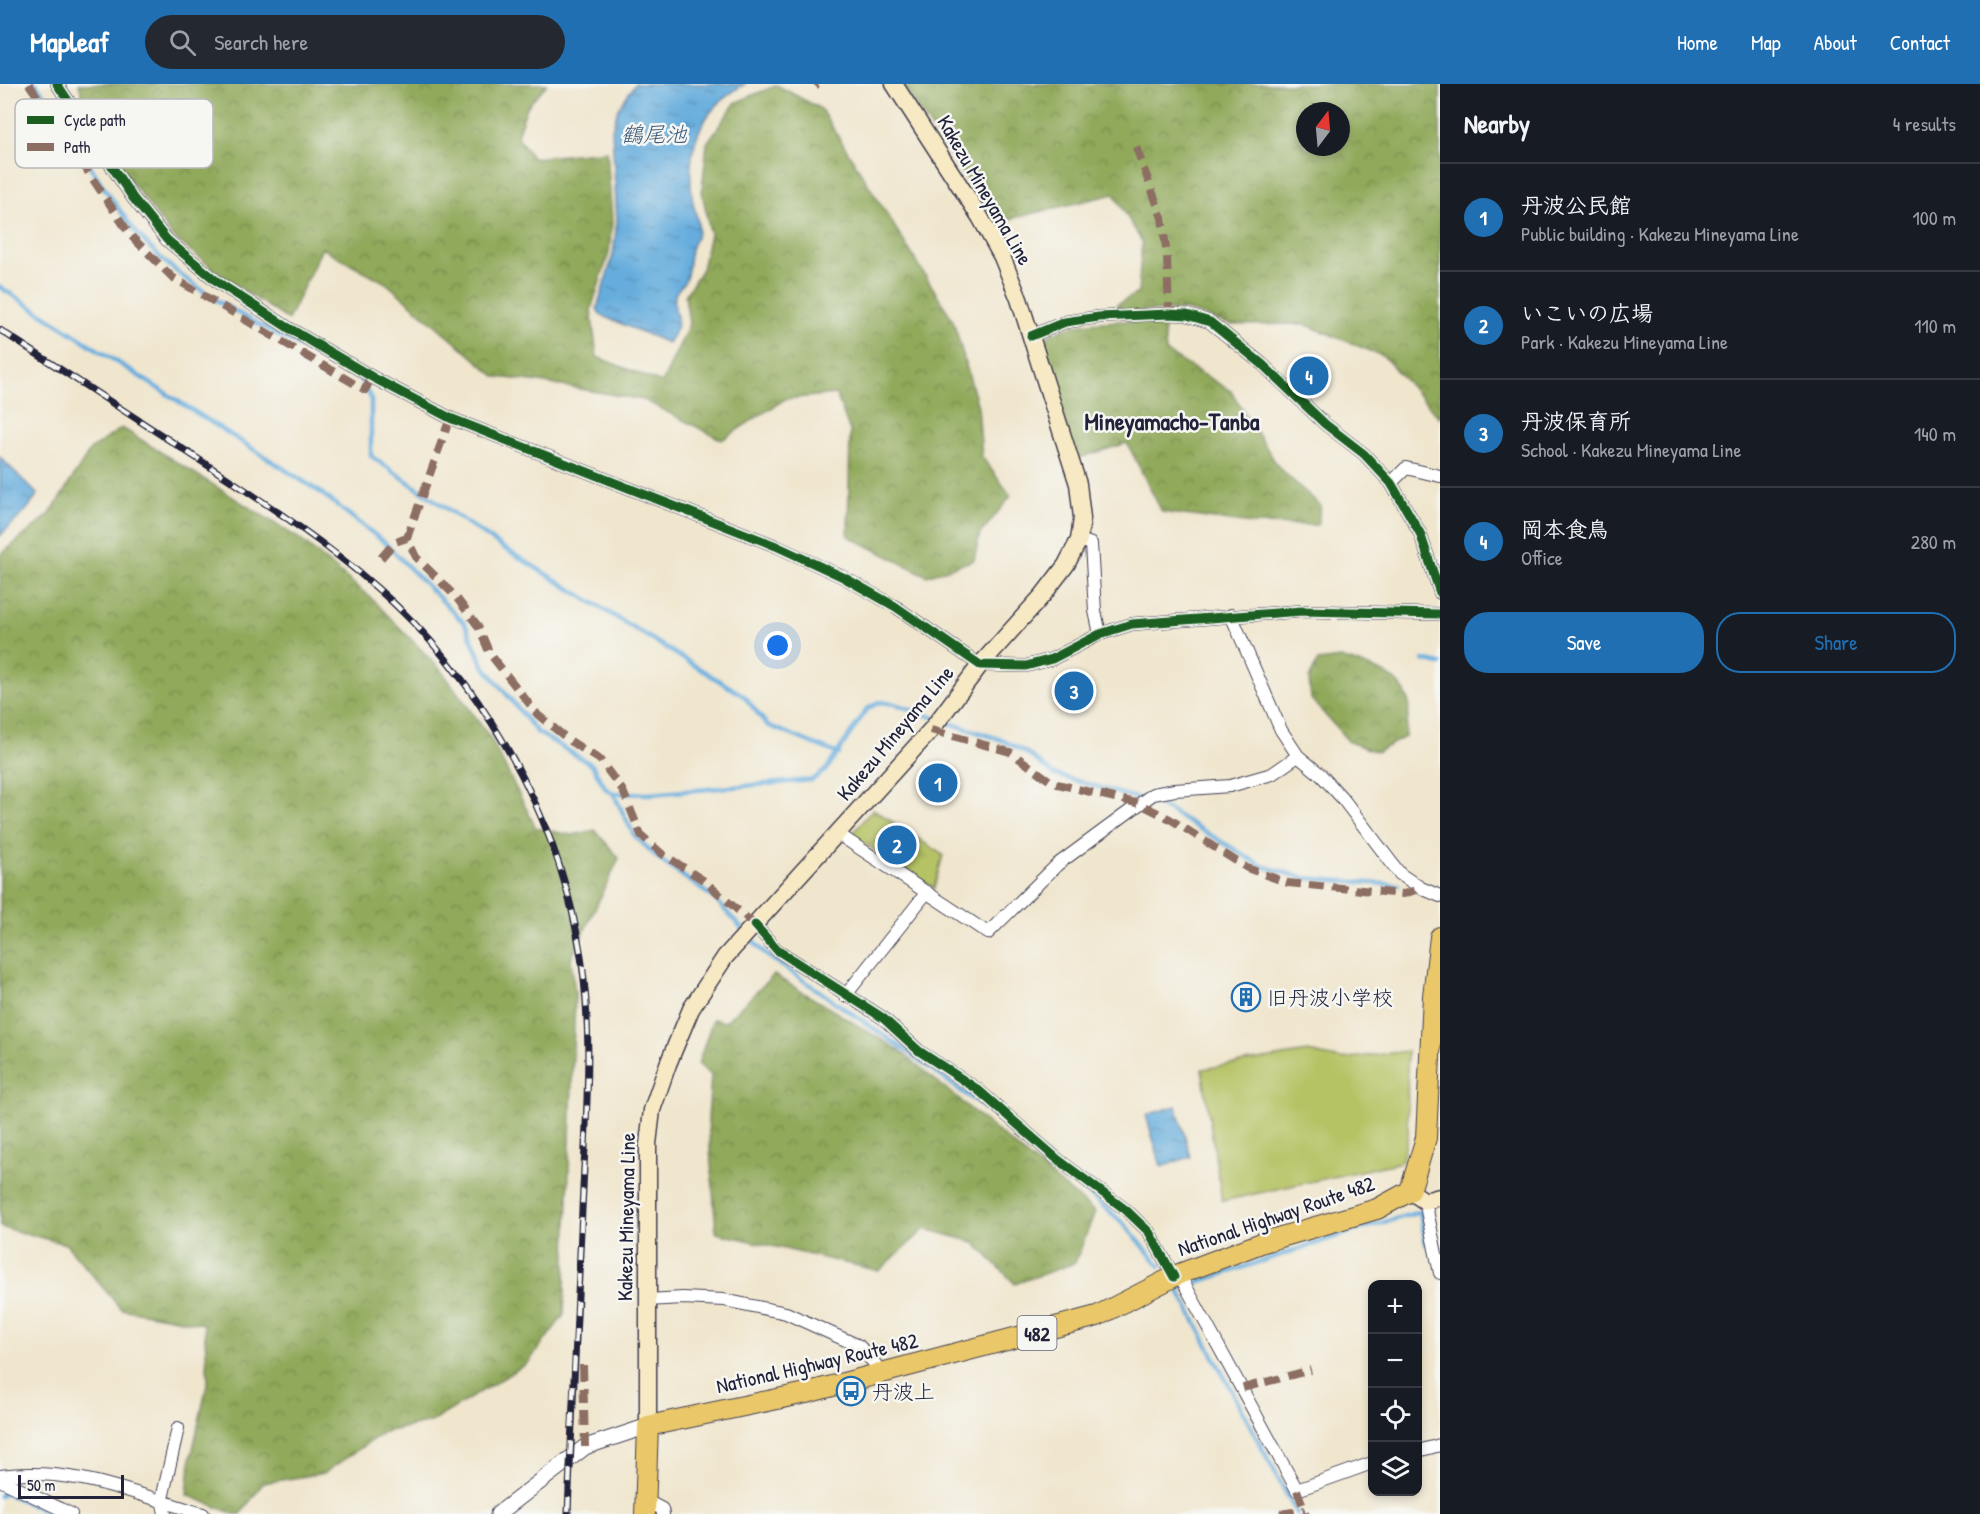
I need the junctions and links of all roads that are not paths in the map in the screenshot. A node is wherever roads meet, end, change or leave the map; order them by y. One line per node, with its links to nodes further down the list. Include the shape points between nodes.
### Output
1 (57, 84): 3 (street)
2 (894, 84): 5 (main road, Kakezu Mineyama Line, via 1002,257)
3 (67, 99)
4 (114, 168): 13 (street, via 167,240 219,283 372,377 450,418 776,546 843,577 896,607)
5 (1031, 336): 7 (street, via 1065,322 1099,317 1169,314 1210,322 1364,454); 8 (main road, Kakezu Mineyama Line, via 1078,484 1082,518)
6 (1440, 477): 7 (street, via 1406,468)
7 (1391, 483): 9 (street, via 1420,533)
8 (1079, 540): 12 (street, via 1091,544); 13 (main road, Kakezu Mineyama Line, via 1043,595)
9 (1440, 593)
10 (1440, 614): 11 (street, via 1302,611)
11 (1230, 615): 12 (street, via 1132,624); 14 (street, via 1281,730)
12 (1100, 634): 13 (street, via 1052,659 1026,666)
13 (980, 665): 15 (main road, Kakezu Mineyama Line, via 931,730)
14 (1298, 756): 16 (street, via 1272,774 1230,786 1154,794 1058,864 988,933); 17 (street, via 1343,799 1400,874)
15 (838, 834): 16 (street); 18 (main road, Kakezu Mineyama Line)
16 (927, 892): 20 (street)
17 (1440, 896)
18 (750, 930): 20 (street); 24 (main road, Kakezu Mineyama Line, via 725,957 691,1009 652,1110 648,1144)
19 (1440, 937): 21 (highway, via 1433,996)
20 (845, 996): 23 (street, via 883,1018 919,1051 958,1075 1056,1158 1126,1210 1149,1232)
21 (1425, 1196): 22 (street); 23 (highway, National Highway Route 482 / 482, via 1264,1242)
22 (1440, 1273)
23 (1177, 1276): 25 (highway, National Highway Route 482 / 482, via 1097,1316); 30 (street, via 1297,1490)
24 (647, 1300): 25 (street, via 724,1300 786,1313 859,1346); 26 (main road, Kakezu Mineyama Line)
25 (883, 1373): 26 (highway, National Highway Route 482 / 482)
26 (648, 1426): 33 (highway); 37 (street, via 585,1447)
27 (178, 1428): 32 (street)
28 (1440, 1445): 29 (street)
29 (1422, 1449)
30 (1368, 1464)
31 (0, 1478): 32 (street, via 23,1473 81,1477); 34 (street)
32 (162, 1499): 35 (street); 36 (street)
33 (645, 1507): 38 (street, via 662,1509)
34 (71, 1514)
35 (165, 1514)
36 (203, 1514)
37 (498, 1514)
38 (663, 1514)

